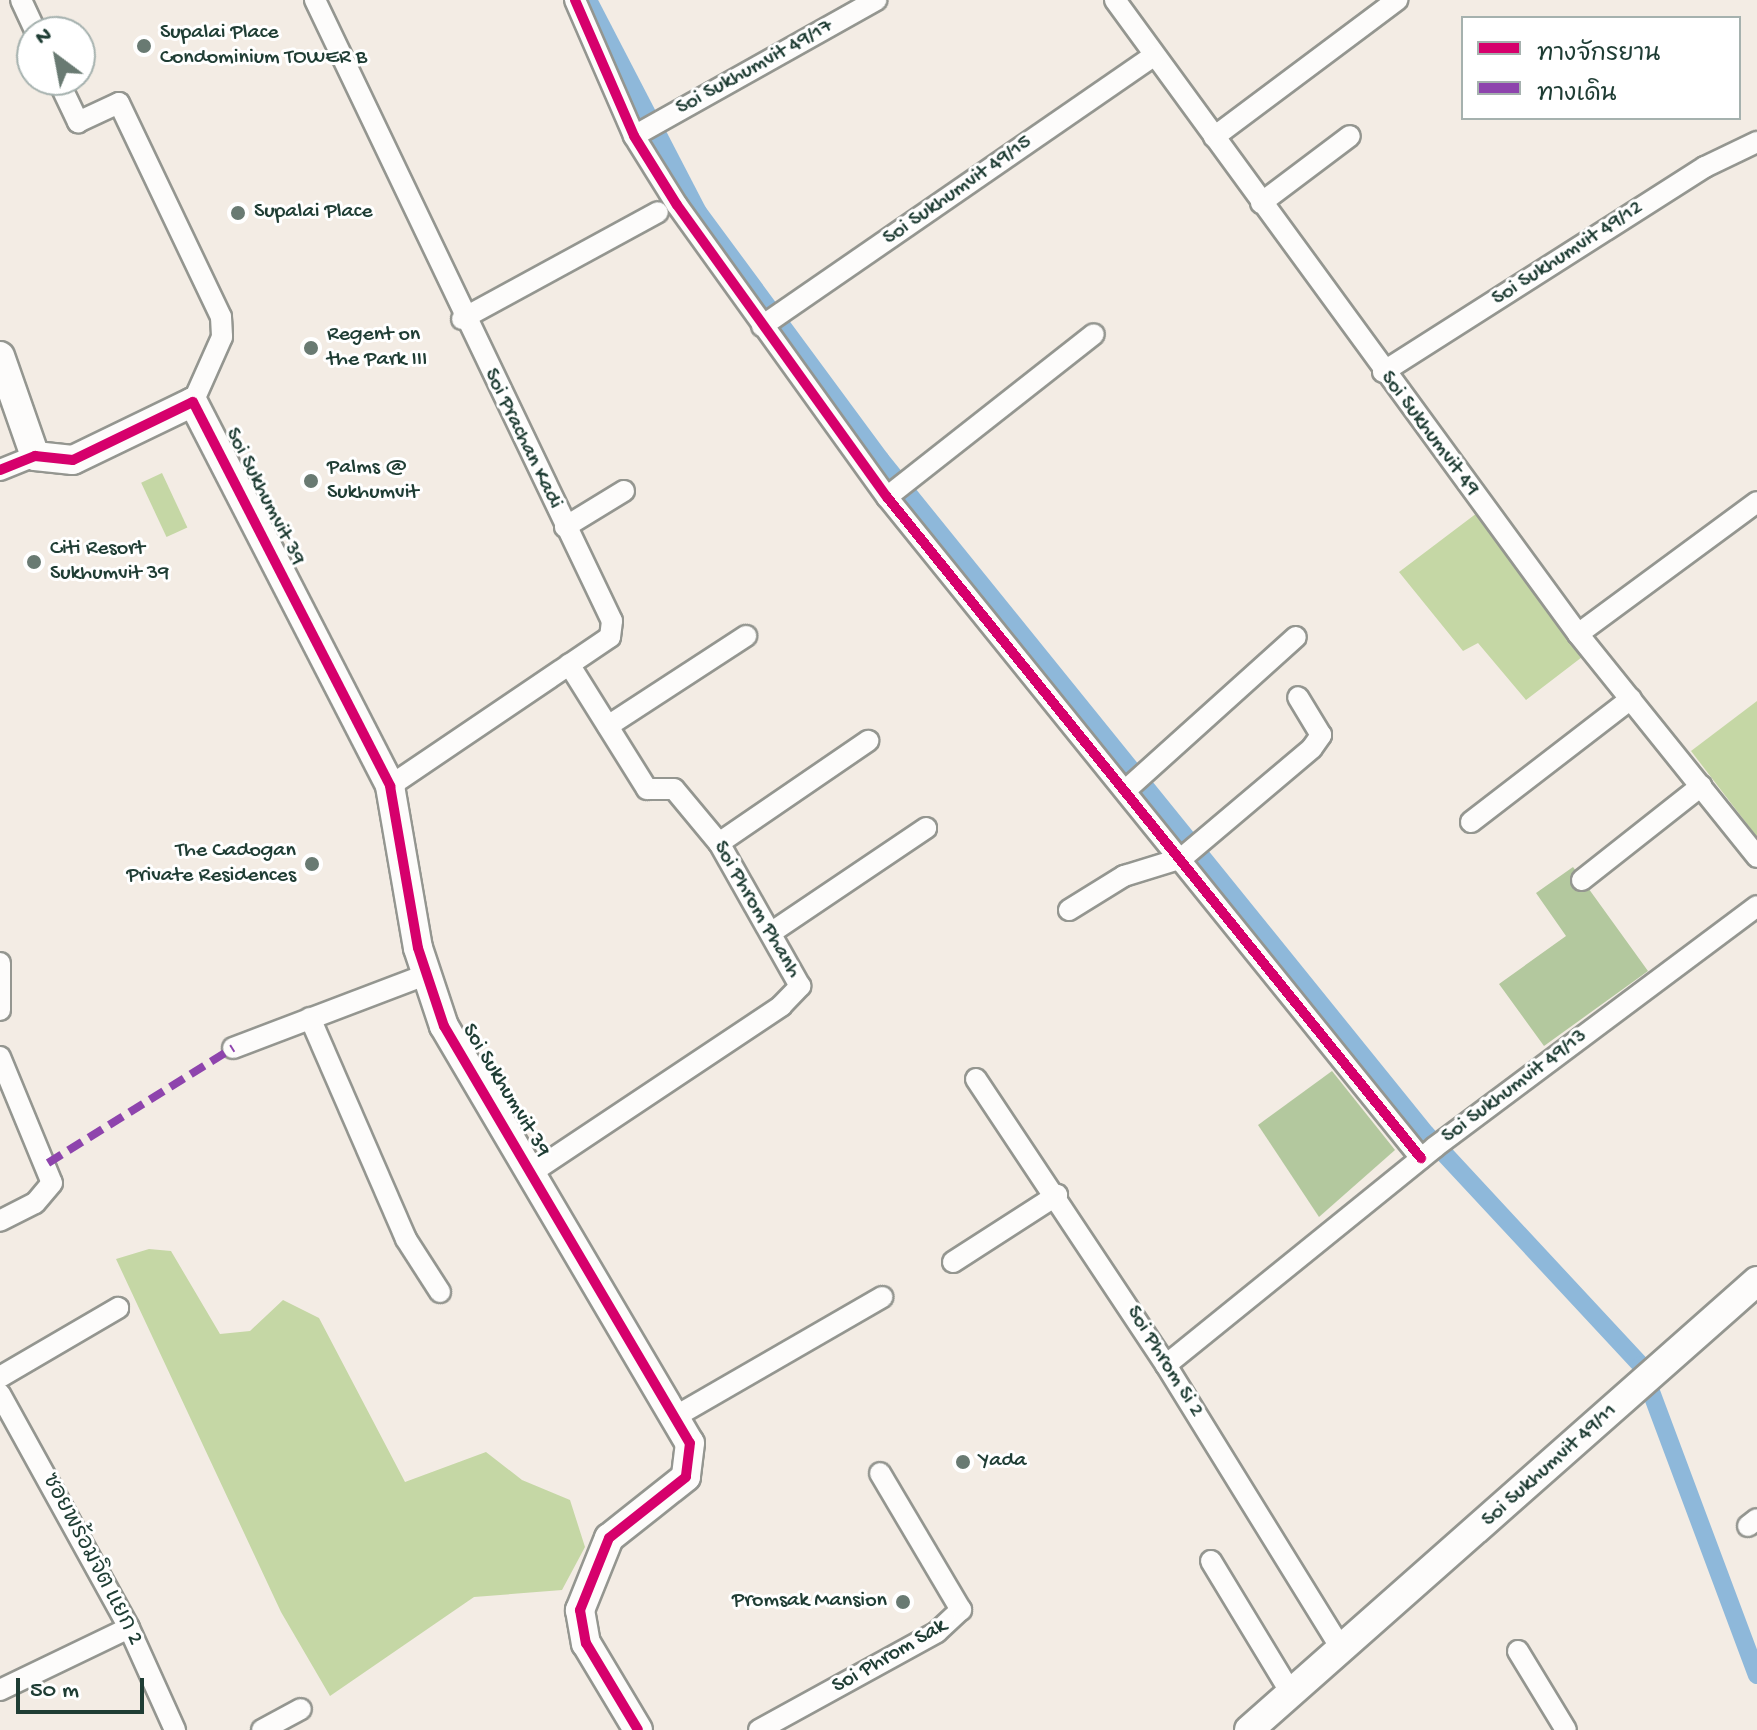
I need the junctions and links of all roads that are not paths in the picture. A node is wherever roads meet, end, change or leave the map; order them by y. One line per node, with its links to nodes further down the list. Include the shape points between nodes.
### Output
1 (315, 0): 15 (street, Soi Prachan Kadi)
2 (575, 0): 9 (street)
3 (876, 0): 9 (street, Soi Sukhumvit 49/17)
4 (1115, 0): 7 (street, Soi Sukhumvit 49)
5 (1397, 0): 6 (street)
6 (1375, 7): 11 (street)
7 (1154, 56): 11 (street, Soi Sukhumvit 49); 16 (street, Soi Sukhumvit 49/15)
8 (66, 96): 20 (street, via 78,122 119,103 221,317 222,337)
9 (634, 136): 16 (street)
10 (1350, 136): 13 (street)
11 (1214, 137): 13 (street, Soi Sukhumvit 49)
12 (1757, 142): 19 (street, Soi Sukhumvit 49/12, via 1705,167)
13 (1261, 203): 19 (street, Soi Sukhumvit 49)
14 (658, 212): 15 (street)
15 (462, 319): 26 (street, Soi Prachan Kadi)
16 (762, 326): 24 (street)
17 (1094, 334): 24 (street)
18 (0, 356): 21 (street)
19 (1383, 372): 27 (street, Soi Sukhumvit 49)
20 (193, 402): 21 (street, via 73,460); 35 (street, Soi Sukhumvit 39)
21 (35, 456): 22 (street)
22 (0, 470)
23 (624, 491): 26 (street)
24 (887, 497): 37 (street)
25 (1757, 502): 27 (street)
26 (565, 527): 30 (street, Soi Prachan Kadi, via 612,621 610,637)
27 (1578, 634): 32 (street, Soi Sukhumvit 49)
28 (746, 636): 33 (street)
29 (1296, 637): 37 (street)
30 (569, 664): 33 (street, Soi Phrom Phanh); 35 (street, Soi Prachan Kadi)
31 (1298, 697): 42 (street, via 1318,741)
32 (1631, 699): 36 (street, Soi Sukhumvit 49); 38 (street)
33 (608, 726): 40 (street, Soi Phrom Phanh, via 647,789 674,789)
34 (868, 741): 40 (street)
35 (390, 786): 48 (street, Soi Sukhumvit 39)
36 (1701, 786): 41 (street, Soi Sukhumvit 49); 43 (street)
37 (1127, 789): 42 (street)
38 (1471, 822)
39 (926, 828): 46 (street)
40 (719, 843): 46 (street, Soi Phrom Phanh)
41 (1757, 857)
42 (1182, 858): 45 (street, via 1124,876); 54 (street)
43 (1582, 880)
44 (1757, 906): 54 (street, Soi Sukhumvit 49/13)
45 (1069, 910)
46 (772, 932): 55 (street, Soi Phrom Phanh, via 799,993)
47 (0, 963): 49 (street)
48 (425, 975): 50 (street); 55 (street, Soi Sukhumvit 39, via 455,1050)
49 (0, 1010)
50 (310, 1018): 51 (street); 60 (street, via 406,1239)
51 (233, 1048)
52 (0, 1057): 57 (street, via 52,1183 35,1203)
53 (976, 1079): 56 (street, Soi Phrom Si 2)
54 (1421, 1158): 63 (street, Soi Sukhumvit 49/13)
55 (531, 1173): 66 (street, Soi Sukhumvit 39)
56 (1057, 1195): 58 (street); 63 (street, Soi Phrom Si 2)
57 (0, 1221)
58 (953, 1262)
59 (1757, 1281): 70 (street, Soi Sukhumvit 49/11)
60 (440, 1292)
61 (882, 1297): 66 (street)
62 (118, 1308): 64 (street)
63 (1166, 1365): 70 (street, Soi Phrom Si 2)
64 (0, 1377)
65 (0, 1394): 69 (street, ซอยพร้อมจิต แยก 2)
66 (678, 1415): 77 (street, Soi Sukhumvit 39, via 690,1443 686,1477 609,1538 579,1620)
67 (880, 1473): 78 (street, Soi Phrom Sak, via 961,1610 937,1632)
68 (1211, 1561): 73 (street)
69 (129, 1628): 72 (street); 75 (street, ซอยพร้อมจิต แยก 2)
70 (1342, 1650): 73 (street, Soi Sukhumvit 49/11)
71 (1518, 1651): 80 (street)
72 (0, 1690)
73 (1292, 1695): 79 (street, Soi Sukhumvit 49/11)
74 (301, 1709): 76 (street)
75 (175, 1730)
76 (262, 1730)
77 (638, 1730)
78 (759, 1730)
79 (1249, 1730)
80 (1566, 1730)

